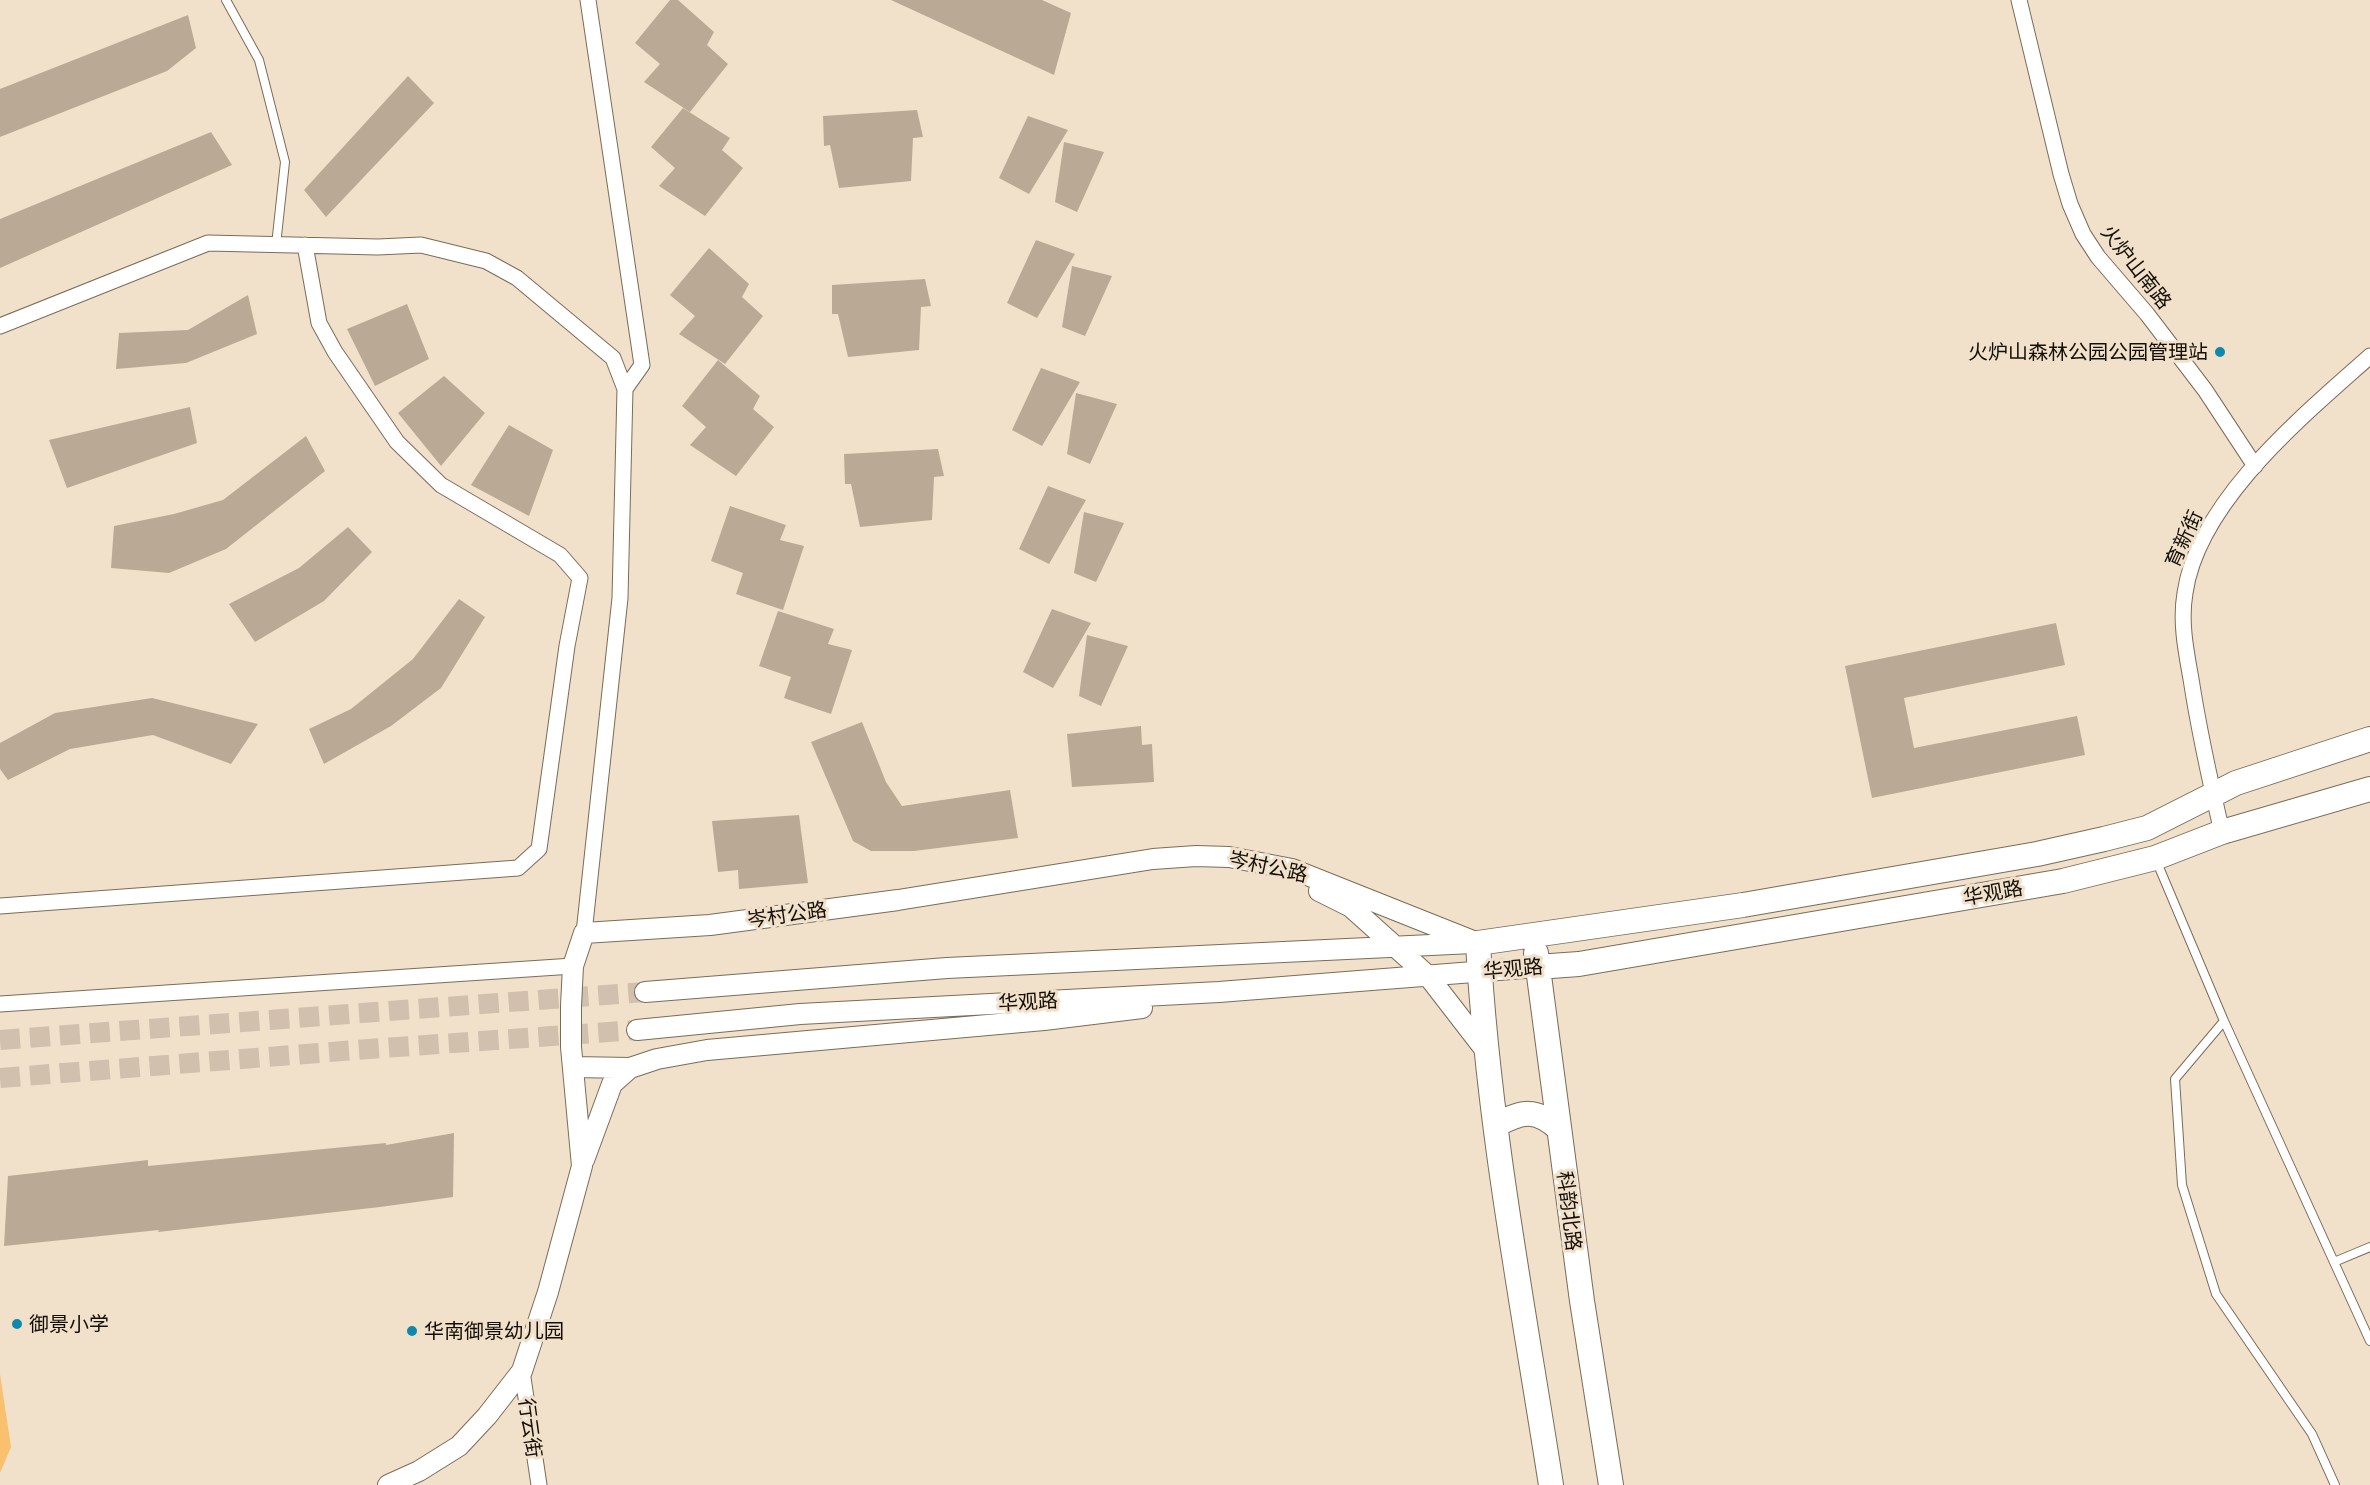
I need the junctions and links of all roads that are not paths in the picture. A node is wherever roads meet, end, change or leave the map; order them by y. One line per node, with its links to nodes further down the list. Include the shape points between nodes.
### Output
1 (226, 0): 4 (lane, via 259,60 285,162)
2 (588, 0): 8 (street, via 642,365)
3 (2019, 0): 9 (street, 火炉山南路, via 2061,174 2083,234 2205,390)
4 (276, 245): 5 (street); 6 (street, via 208,243)
5 (305, 245): 8 (street, via 421,245 486,261 517,278 613,358); 16 (street, via 319,323 397,442 441,485 560,555 580,578 539,849 518,868)
6 (0, 326)
7 (2370, 356): 9 (street, 育新街, via 2297,421)
8 (625, 389): 17 (street, via 620,598)
9 (2255, 466): 12 (street, 育新街, via 2224,504 2204,537 2185,592 2187,660)
10 (2370, 739): 12 (main road, 华观路, via 2269,771)
11 (2370, 789): 13 (main road, 华观路)
12 (2213, 794): 13 (street, 育新街); 18 (main road, 华观路, via 2147,828 2037,854 1743,905)
13 (2222, 832): 15 (main road, 华观路)
14 (1196, 856): 17 (street, 岑村公路, via 1153,859 710,925); 19 (street, 岑村公路, via 1229,857 1292,868); 20 (street, via 1280,874 1310,887 1351,907)
15 (2155, 858): 22 (main road, 华观路, via 2063,881 1940,903 1579,964); 28 (lane)
16 (0, 906)
17 (584, 933): 21 (street)
18 (1534, 936): 19 (main road, 华观路); 22 (main road, 科韵北路)
19 (1478, 943): 20 (street, 华观路); 23 (main road)
20 (1396, 947): 24 (street); 26 (street, 华观路, via 947,968)
21 (573, 966): 27 (street); 31 (street)
22 (1537, 967): 23 (street, 华观路); 34 (main road, 科韵北路)
23 (1480, 972): 24 (street, 华观路); 30 (main road)
24 (1428, 976): 25 (street, 华观路); 30 (street)
25 (1244, 990): 29 (street, 华观路, via 800,1014); 32 (street, via 1179,1004 1044,1020 707,1050)
26 (645, 992)
27 (0, 1004)
28 (2224, 1021): 37 (lane); 44 (lane, via 2175,1079 2182,1185 2216,1294 2312,1434)
29 (637, 1030)
30 (1486, 1051): 33 (main road)
31 (573, 1067): 32 (street); 35 (street)
32 (630, 1068): 35 (street, via 612,1084)
33 (1496, 1125): 34 (main road, via 1525,1113 1537,1114); 42 (main road)
34 (1559, 1130): 43 (main road, 科韵北路)
35 (582, 1166): 39 (street)
36 (2370, 1247): 37 (lane)
37 (2334, 1262): 38 (lane)
38 (2370, 1341)
39 (522, 1371): 40 (street, 行云街, via 459,1446); 41 (street, 行云街)
40 (388, 1485)
41 (539, 1485)
42 (1551, 1485)
43 (1611, 1485)
44 (2335, 1485)

